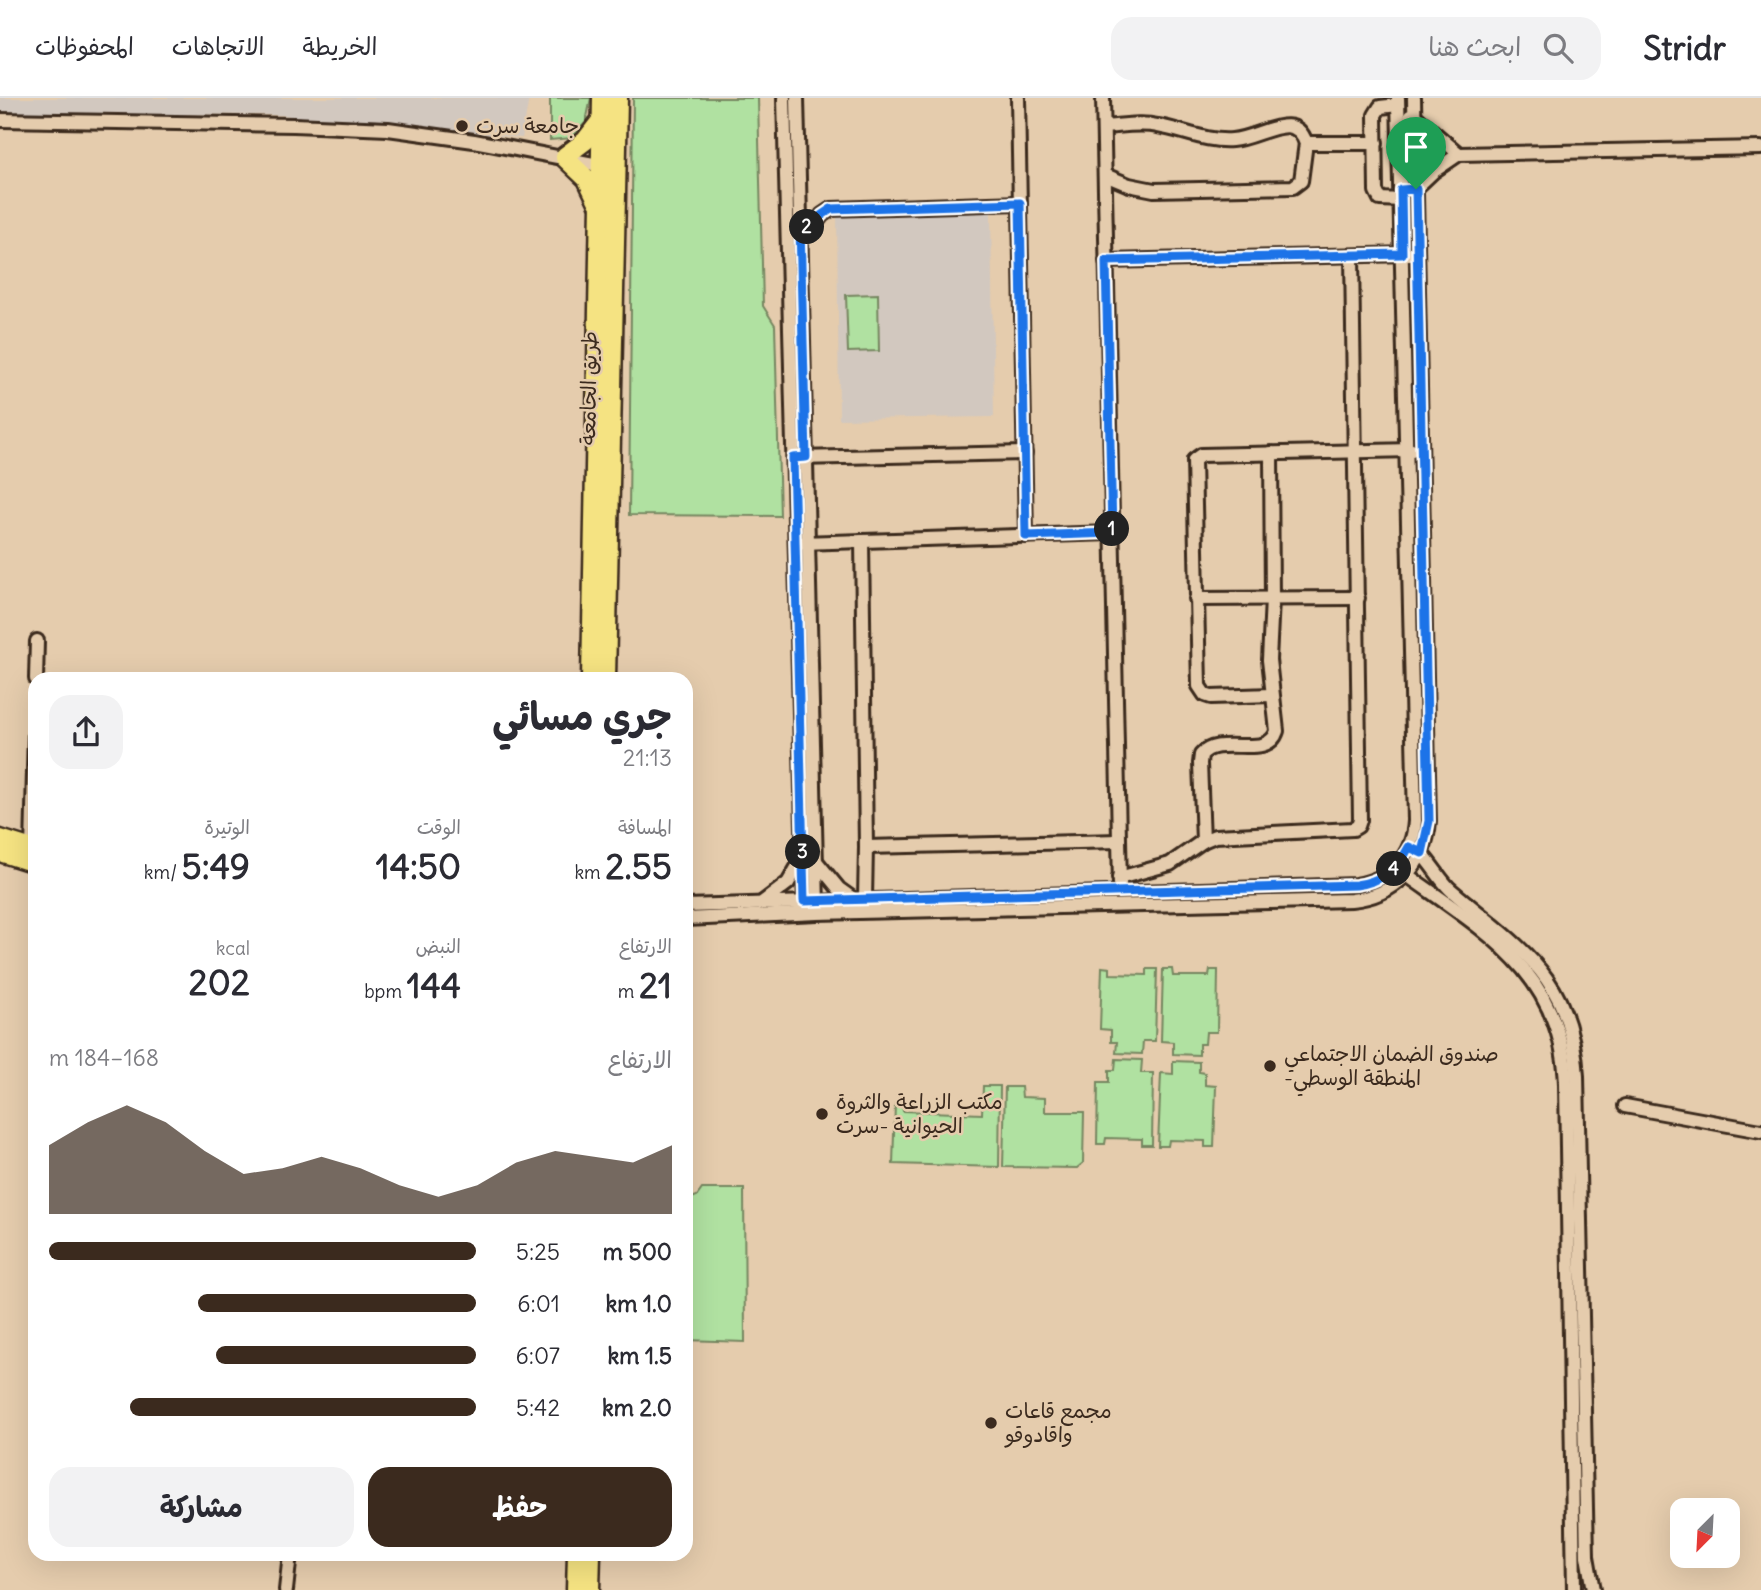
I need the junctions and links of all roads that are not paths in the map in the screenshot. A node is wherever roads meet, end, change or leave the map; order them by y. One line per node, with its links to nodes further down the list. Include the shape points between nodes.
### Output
1 (602, 98): 10 (highway, طريق الجامعة)
2 (618, 98): 18 (highway, طريق الجامعة)
3 (784, 98): 24 (street)
4 (797, 98): 24 (street)
5 (1018, 98): 22 (street)
6 (1103, 98): 12 (street)
7 (1414, 98): 9 (street)
8 (1398, 106): 9 (street); 14 (street, via 1377,110); 21 (street)
9 (1415, 116): 16 (street); 20 (street)
10 (602, 119): 17 (highway, via 585,141); 18 (highway, طريق الجامعة)
11 (0, 120): 17 (street, via 363,128)
12 (1104, 127): 13 (street, via 1155,125 1229,140 1286,125 1302,132); 19 (street)
13 (1306, 143): 14 (street); 19 (street, via 1301,181 1293,187 1154,190)
14 (1376, 143): 21 (street, via 1377,196 1385,201)
15 (1761, 148): 16 (street)
16 (1459, 154): 20 (street)
17 (561, 156): 18 (street); 23 (highway, via 587,179)
18 (609, 163): 23 (highway, طريق الجامعة); 35 (highway, طريق الجامعة)
19 (1105, 175): 28 (street)
20 (1416, 189): 21 (street); 26 (street)
21 (1401, 195): 25 (street)
22 (1020, 203): 24 (street, via 831,209 814,226); 32 (street)
23 (600, 208): 35 (highway, طريق الجامعة)
24 (794, 227): 34 (street)
25 (1402, 254): 26 (street); 27 (street); 29 (street)
26 (1418, 254): 30 (street)
27 (1352, 256): 28 (street); 31 (street)
28 (1106, 261): 36 (street)
29 (1407, 450): 30 (street); 31 (street); 52 (street, via 1415,821)
30 (1422, 450): 55 (street, via 1429,821)
31 (1355, 451): 33 (street); 40 (street)
32 (1025, 453): 34 (street); 37 (street)
33 (1271, 453): 41 (street, via 1201,455 1194,460); 42 (street)
34 (800, 458): 39 (street)
35 (603, 490): 45 (highway, طريق الجامعة); 46 (highway, طريق الجامعة)
36 (1112, 533): 37 (street); 49 (street)
37 (1026, 536): 38 (street)
38 (862, 541): 39 (street); 51 (street)
39 (802, 543): 57 (street)
40 (1358, 598): 42 (street); 50 (street, via 1358,826 1222,835)
41 (1196, 599): 42 (street); 47 (street, via 1202,692 1215,698)
42 (1272, 599): 47 (street)
43 (37, 642): 44 (street)
44 (36, 672)
45 (591, 672)
46 (607, 672)
47 (1272, 695): 50 (street, via 1277,731 1272,741 1213,747 1201,755)
48 (0, 838): 53 (main road)
49 (1119, 841): 51 (street); 59 (street)
50 (1203, 841): 59 (street, via 1170,864)
51 (866, 847): 62 (street)
52 (1409, 847): 55 (street); 60 (street, via 1397,866)
53 (28, 851)
54 (0, 853): 56 (main road)
55 (1422, 853): 58 (street); 76 (street, via 1445,884 1532,960 1556,995 1572,1034 1577,1076 1587,1556)
56 (28, 854)
57 (810, 858): 62 (street, via 839,889); 64 (street, via 788,883); 66 (street)
58 (1407, 875): 61 (street); 75 (street, via 1524,969 1552,1010 1563,1046)
59 (1119, 878): 63 (street)
60 (1380, 878): 61 (street); 63 (street, via 1356,885)
61 (1386, 891): 63 (street, via 1351,900)
62 (859, 899): 63 (street); 66 (street)
63 (1120, 899): 66 (street)
64 (762, 902): 65 (street); 66 (street)
65 (693, 906)
66 (811, 907): 67 (street)
67 (693, 918)
68 (1625, 1106): 69 (street)
69 (1761, 1131)
70 (289, 1561): 74 (street)
71 (578, 1561): 73 (highway)
72 (589, 1561): 73 (highway)
73 (583, 1583)
74 (286, 1590)
75 (1574, 1590)
76 (1593, 1590)

